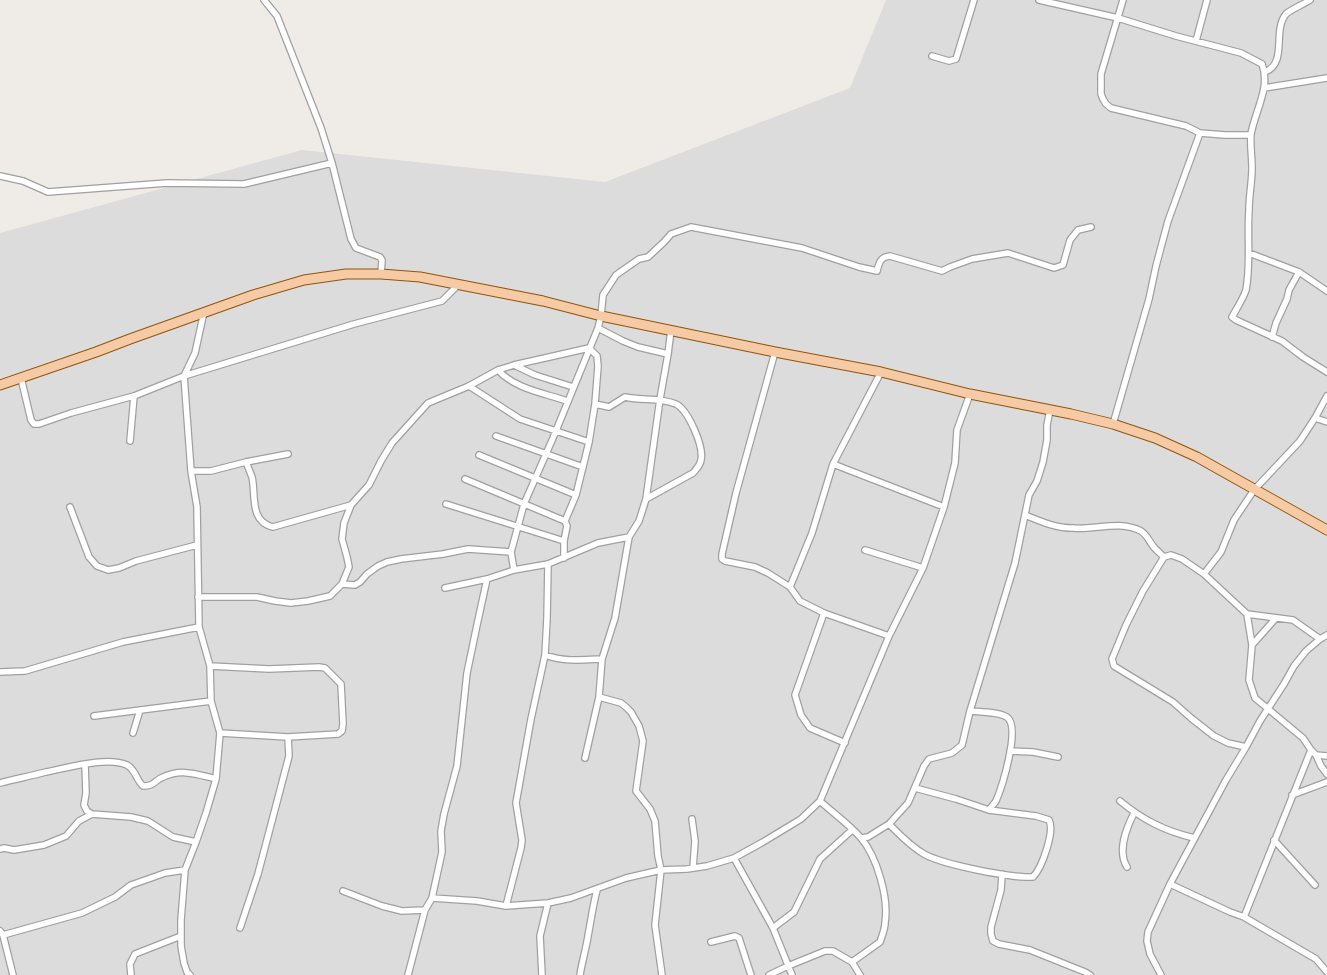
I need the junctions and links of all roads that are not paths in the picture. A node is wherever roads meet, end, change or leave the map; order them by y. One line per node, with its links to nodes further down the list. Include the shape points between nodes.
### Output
1 (264, 0): 15 (street, via 277,16)
2 (974, 0): 9 (street, via 956,59 949,61)
3 (1038, 0): 7 (street)
4 (1123, 0): 7 (street)
5 (1207, 0): 8 (street)
6 (1310, 0): 10 (street, via 1286,14 1280,26 1276,64)
7 (1118, 18): 8 (street); 13 (street, via 1101,74 1102,99 1111,108 1180,124)
8 (1196, 41): 10 (street, via 1241,53 1262,64)
9 (932, 56)
10 (1265, 72): 12 (street)
11 (1327, 78): 12 (street)
12 (1264, 88): 14 (street)
13 (1200, 133): 14 (street); 49 (street, via 1168,221)
14 (1251, 135): 18 (street)
15 (332, 163): 16 (street, via 244,184 167,183 48,192 23,181); 20 (street, via 351,239 356,248 380,257)
16 (0, 176)
17 (1091, 227): 24 (street, via 1078,230 1070,240 1059,267 1008,252 972,259 942,271 886,256 876,271 802,248 692,227 671,234 648,257 639,259 616,275 603,295)
18 (1250, 253): 19 (street); 27 (street, via 1245,290 1232,317)
19 (1299, 272): 22 (street); 27 (street)
20 (381, 274): 21 (main road); 23 (main road, via 346,274 304,280)
21 (459, 284): 24 (main road, via 543,300); 35 (street, via 442,301)
22 (1327, 291)
23 (204, 312): 35 (street, via 195,353); 36 (main road)
24 (601, 316): 25 (street); 26 (main road)
25 (598, 328): 28 (street); 30 (street, via 638,347)
26 (671, 330): 29 (main road); 30 (street)
27 (1272, 337): 34 (street)
28 (589, 348): 31 (street); 39 (street); 45 (street, via 597,356)
29 (775, 352): 33 (main road); 88 (street, via 736,493 722,558 755,567)
30 (668, 354): 43 (street)
31 (514, 365): 32 (street); 39 (street)
32 (498, 370): 38 (street); 44 (street, via 523,387)
33 (881, 372): 40 (main road); 58 (street)
34 (1327, 372)
35 (184, 376): 41 (street); 60 (street)
36 (21, 378): 37 (main road); 41 (street, via 34,424)
37 (0, 385)
38 (469, 386): 50 (street, via 520,419); 68 (street, via 428,403 392,443 369,485)
39 (573, 387): 44 (street)
40 (970, 394): 46 (main road); 70 (street, via 957,430 955,463)
41 (134, 396): 52 (street)
42 (1327, 396): 47 (street)
43 (660, 399): 45 (street, via 625,397 609,408); 65 (street); 65 (street, via 683,409 698,436 702,457 693,472)
44 (567, 401): 50 (street)
45 (595, 404): 53 (street)
46 (1050, 410): 49 (main road); 71 (street, via 1043,462)
47 (1315, 418): 48 (street); 63 (street, via 1300,441)
48 (1327, 422)
49 (1113, 424): 63 (main road, via 1197,457)
50 (555, 431): 53 (street); 56 (street)
51 (496, 436): 56 (street)
52 (130, 441)
53 (589, 442): 59 (street)
54 (288, 454): 57 (street)
55 (479, 454): 61 (street)
56 (545, 454): 59 (street); 61 (street)
57 (246, 462): 60 (street, via 211,472); 68 (street, via 252,478 255,508 264,524 273,527)
58 (833, 464): 70 (street); 88 (street, via 812,533)
59 (583, 467): 64 (street)
60 (191, 471): 77 (street, via 197,507)
61 (536, 477): 64 (street); 67 (street)
62 (465, 479): 67 (street)
63 (1254, 490): 74 (main road); 85 (street, via 1234,520 1221,552)
64 (576, 495): 72 (street)
65 (646, 499): 75 (street, via 639,521)
66 (446, 504): 73 (street)
67 (524, 504): 72 (street); 73 (street)
68 (351, 505): 87 (street, via 342,539 348,568)
69 (70, 507): 77 (street, via 89,557 97,566 108,570)
70 (944, 507): 83 (street)
71 (1025, 514): 80 (street, via 1050,525 1072,528 1116,525 1134,528 1143,532); 107 (street, via 1015,564)
72 (565, 521): 76 (street)
73 (518, 527): 76 (street); 79 (street)
74 (1327, 530)
75 (629, 537): 81 (street, via 598,543); 100 (street, via 615,618)
76 (564, 541): 81 (street)
77 (198, 545): 90 (street)
78 (865, 550): 83 (street)
79 (511, 552): 84 (street); 87 (street, via 468,549 400,559 378,566 355,585)
80 (1164, 557): 85 (street, via 1171,555 1182,559); 113 (street, via 1126,625 1112,659 1114,666 1173,702 1214,736)
81 (564, 558): 82 (street)
82 (548, 564): 84 (street); 99 (street)
83 (923, 568): 96 (street)
84 (514, 570): 86 (street)
85 (1204, 574): 92 (street)
86 (488, 579): 89 (street); 149 (street, via 467,673 456,766 444,814 442,852)
87 (342, 584): 90 (street, via 330,596 291,603 257,597)
88 (790, 587): 91 (street, via 800,601)
89 (445, 588)
90 (198, 597): 94 (street)
91 (824, 613): 96 (street); 112 (street, via 795,695 801,715 810,728)
92 (1247, 614): 93 (street); 98 (street)
93 (1276, 618): 97 (street, via 1293,620); 98 (street)
94 (199, 627): 101 (street); 102 (street, via 123,642 25,671)
95 (1327, 635): 97 (street)
96 (889, 636): 112 (street)
97 (1320, 639): 105 (street, via 1294,666)
98 (1252, 644): 105 (street, via 1249,680 1255,698)
99 (546, 656): 100 (street, via 576,661); 151 (street, via 519,783 516,803 521,848)
100 (602, 659): 103 (street)
101 (210, 666): 104 (street); 111 (street, via 325,668 341,684 342,731 338,734)
102 (0, 672)
103 (599, 697): 118 (street); 143 (street, via 621,703 639,726 643,741 636,791 655,821)
104 (211, 701): 106 (street); 110 (street)
105 (1268, 708): 113 (street); 115 (street, via 1303,738)
106 (140, 710): 108 (street); 109 (street)
107 (970, 711): 114 (street, via 1004,715 1009,719 1013,734); 124 (street, via 962,745 952,753 929,759)
108 (94, 716)
109 (133, 733)
110 (220, 733): 111 (street); 121 (street)
111 (288, 737): 154 (street, via 289,756 258,874)
112 (845, 743): 126 (street)
113 (1246, 747): 135 (street)
114 (1010, 752): 117 (street); 128 (street, via 995,803)
115 (1314, 753): 116 (street); 120 (street); 125 (street)
116 (1327, 756)
117 (1058, 757)
118 (585, 758)
119 (85, 764): 121 (street, via 126,765 143,786 183,772); 123 (street); 130 (street, via 84,805)
120 (1327, 774)
121 (216, 779): 137 (street)
122 (1327, 782): 125 (street)
123 (0, 783)
124 (915, 788): 128 (street); 132 (street, via 908,803)
125 (1292, 795): 136 (street)
126 (820, 801): 133 (street); 139 (street, via 801,819)
127 (1120, 801): 129 (street)
128 (989, 810): 144 (street, via 1036,816 1049,820 1051,824 1038,872 1033,877)
129 (1134, 813): 135 (street, via 1172,833); 141 (street, via 1122,853)
130 (92, 814): 137 (street, via 148,820 173,837); 138 (street, via 79,821 66,836 44,845)
131 (692, 819): 140 (street, via 695,841)
132 (889, 824): 134 (street); 144 (street, via 926,855)
133 (852, 830): 134 (street); 155 (street, via 820,859 794,912)
134 (861, 838): 159 (street, via 878,871 886,921 880,942)
135 (1194, 838): 145 (street)
136 (1274, 840): 146 (street); 153 (street)
137 (196, 842): 142 (street)
138 (0, 849)
139 (734, 858): 140 (street); 155 (street)
140 (693, 868): 143 (street)
141 (1127, 868)
142 (185, 870): 156 (street, via 131,885 82,913); 157 (street)
143 (661, 870): 147 (street, via 626,878); 169 (street, via 655,925)
144 (1002, 874): 174 (street, via 991,927 993,940 1030,950)
145 (1170, 884): 153 (street); 175 (street, via 1146,941)
146 (1315, 885)
147 (597, 890): 150 (street); 168 (street)
148 (343, 891): 152 (street, via 402,911)
149 (432, 898): 151 (street); 152 (street)
150 (548, 903): 151 (street); 167 (street, via 540,936)
151 (506, 906)
152 (425, 910): 166 (street)
153 (1244, 916): 161 (street, via 1316,959)
154 (240, 928)
155 (774, 928): 160 (street)
156 (1, 933): 163 (street)
157 (181, 936): 162 (street, via 184,963); 164 (street, via 135,954 130,964)
158 (711, 942): 170 (street, via 734,936 739,938)
159 (852, 962): 160 (street, via 826,951); 173 (street)
160 (788, 966): 171 (street); 172 (street)
161 (1327, 972)
162 (189, 974): 165 (street)
163 (13, 975)
164 (131, 975)
165 (181, 975)
166 (408, 975)
167 (542, 975)
168 (580, 975)
169 (662, 975)
170 (751, 975)
171 (769, 975)
172 (792, 975)
173 (860, 975)
174 (1090, 975)
175 (1161, 975)

